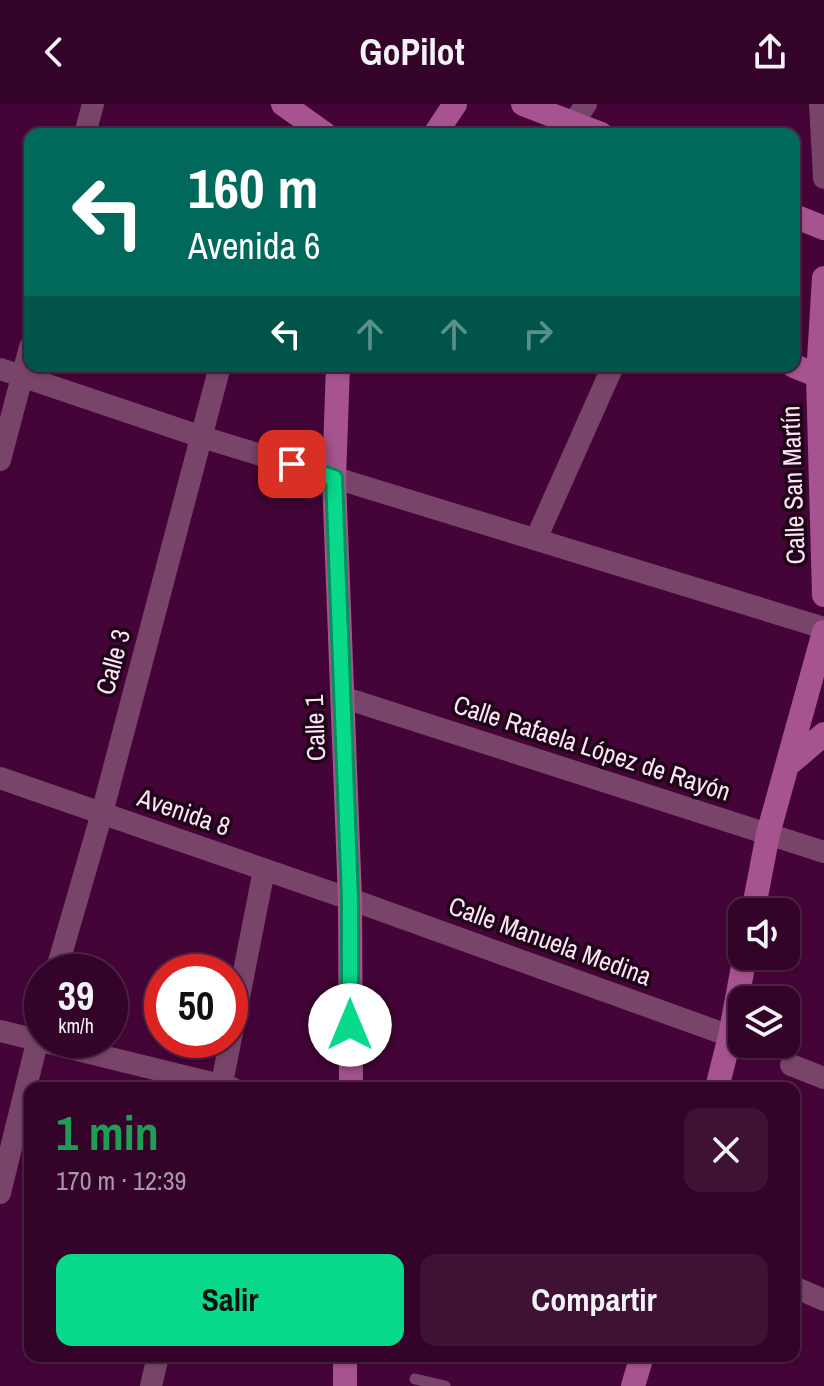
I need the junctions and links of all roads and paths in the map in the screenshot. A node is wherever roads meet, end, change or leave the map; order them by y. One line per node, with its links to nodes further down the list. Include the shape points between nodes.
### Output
1 (93, 104): 7 (street)
2 (283, 104): 8 (main road)
3 (455, 104): 9 (main road)
4 (523, 104): 6 (main road)
5 (820, 104): 11 (street)
6 (580, 113): 10 (main road)
7 (87, 128)
8 (317, 128)
9 (439, 128)
10 (595, 128)
11 (824, 178)
12 (800, 218): 13 (main road)
13 (824, 228)
14 (824, 278): 22 (main road, Calle San Martín)
15 (800, 368): 22 (main road)
16 (0, 369): 21 (street)
17 (24, 370): 21 (street)
18 (218, 372): 23 (street, Calle 3)
19 (338, 372): 25 (main road, Calle 1)
20 (610, 372): 26 (street)
21 (22, 377): 23 (street); 24 (street)
22 (821, 377): 27 (main road, Calle San Martín)
23 (202, 437): 25 (street); 33 (street, Calle 3)
24 (0, 460)
25 (334, 478): 26 (street); 29 (main road, Calle 1)
26 (536, 539): 28 (street)
27 (824, 595)
28 (824, 630): 31 (main road)
29 (342, 697): 34 (street, Calle Rafaela López de Rayón); 38 (main road, Calle 1)
30 (824, 734): 31 (main road)
31 (789, 764): 34 (main road)
32 (0, 778): 33 (street, Avenida 8)
33 (102, 813): 36 (street, Avenida 8); 39 (street, Calle 3)
34 (768, 834): 35 (street, Calle Rafaela López de Rayón); 37 (main road)
35 (824, 852)
36 (264, 870): 38 (street, Avenida 8); 50 (street)
37 (756, 898)
38 (350, 899): 42 (street, Calle Manuela Medina); 51 (main road, Calle 1)
39 (61, 954)
40 (0, 1031): 41 (street)
41 (24, 1031)
42 (728, 1035)
43 (728, 1044): 52 (main road)
44 (33, 1058): 48 (street)
45 (128, 1058): 49 (street)
46 (791, 1065): 47 (street)
47 (824, 1078)
48 (27, 1082)
49 (208, 1082)
50 (226, 1082)
51 (351, 1082)
52 (718, 1082)
53 (24, 1096): 54 (street)
54 (0, 1193)
55 (800, 1290): 56 (street)
56 (824, 1300)
57 (157, 1362): 61 (street)
58 (345, 1362): 62 (main road)
59 (640, 1362): 64 (main road)
60 (415, 1379): 63 (lane)
61 (151, 1386)
62 (345, 1386)
63 (445, 1386)
64 (633, 1386)

